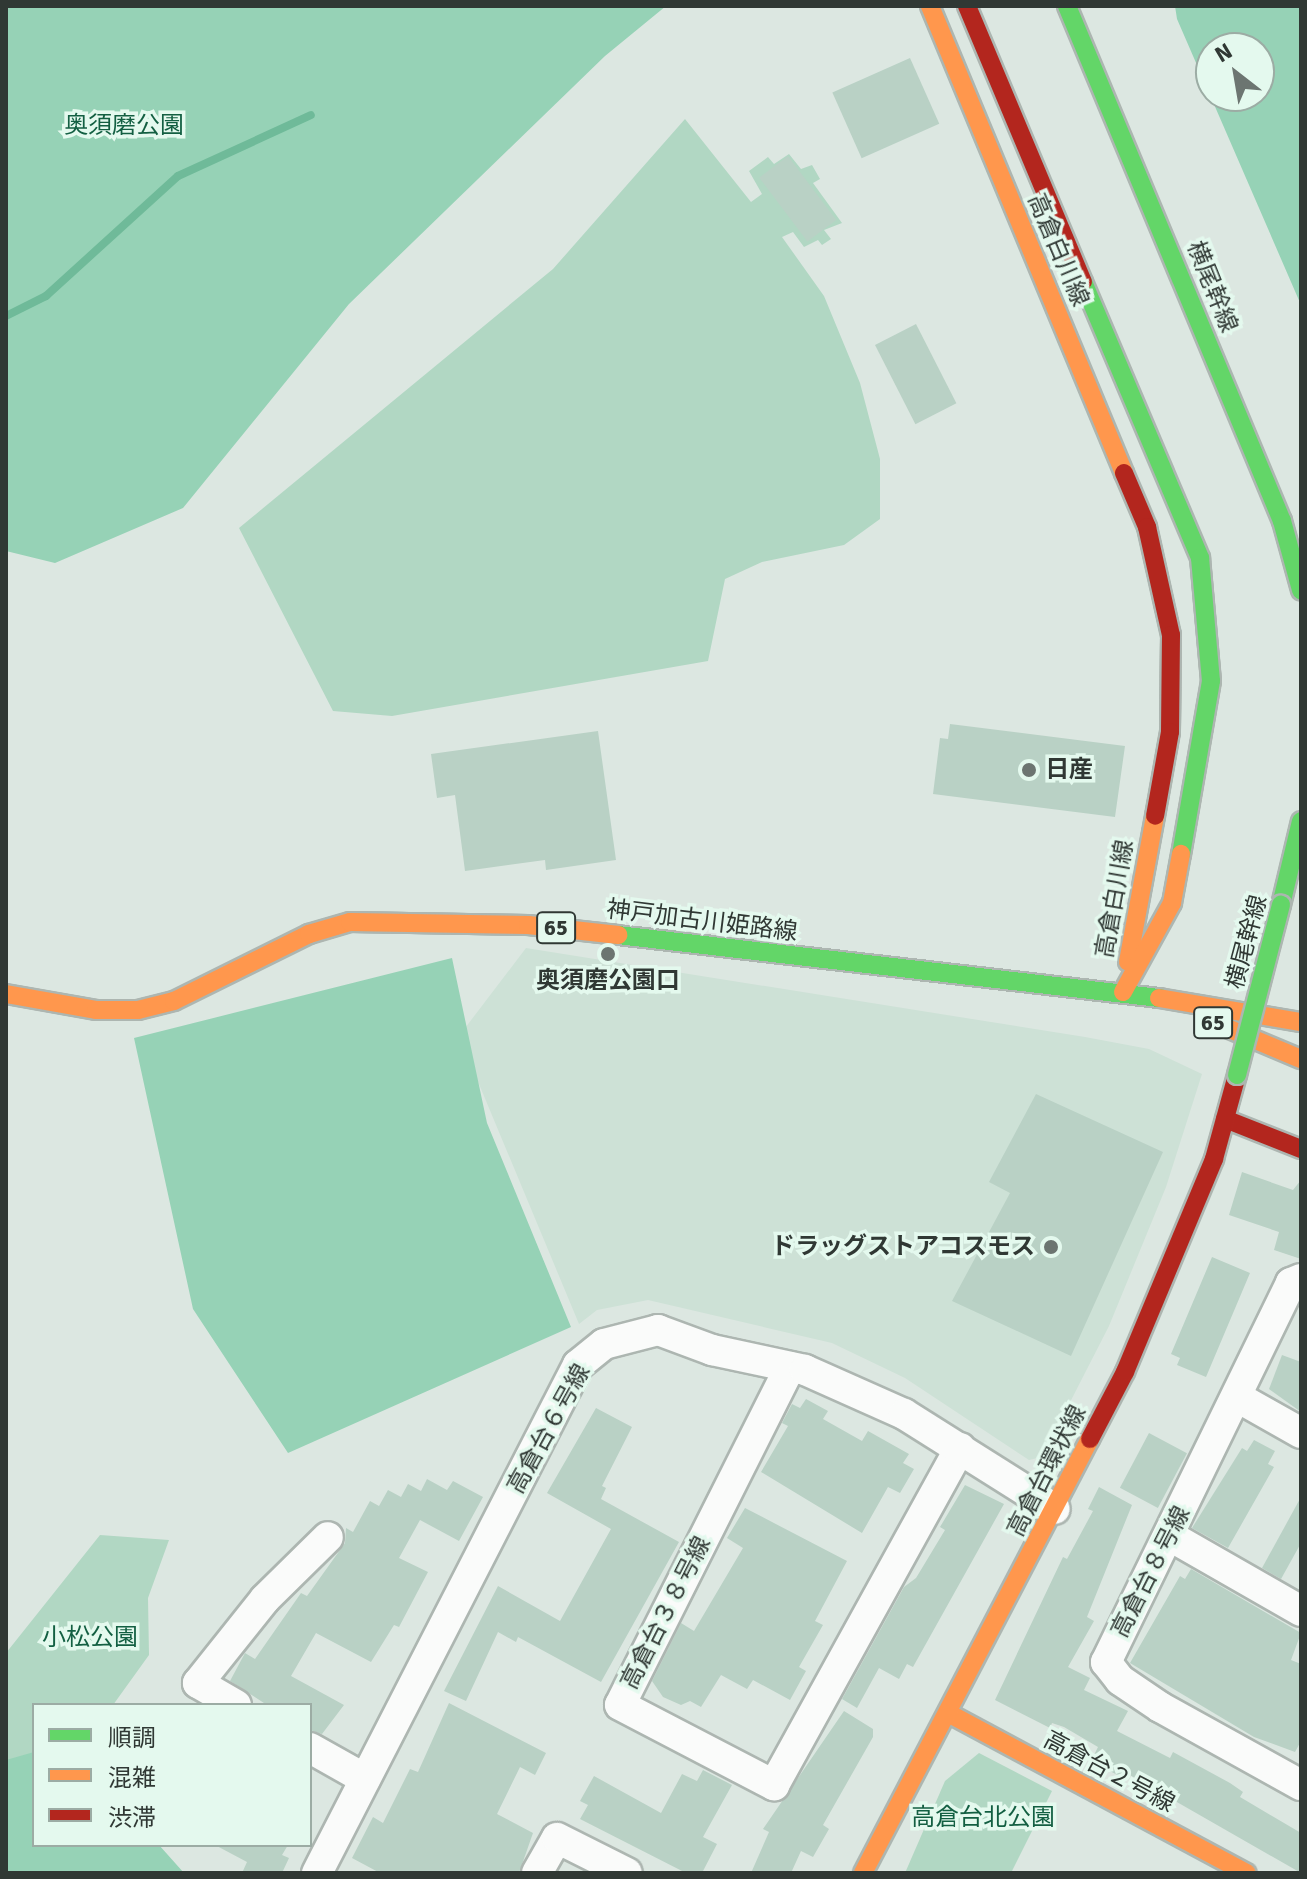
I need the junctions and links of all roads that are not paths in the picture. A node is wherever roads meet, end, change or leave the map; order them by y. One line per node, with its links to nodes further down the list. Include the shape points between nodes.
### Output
1 (930, 6): 6 (street, 高倉白川線, via 1147,527 1171,635 1170,732)
2 (967, 6): 6 (street, 高倉白川線, via 1200,558 1211,681 1204,725 1172,903)
3 (1067, 6): 4 (street, 横尾幹線, via 1276,507)
4 (1301, 590)
5 (1301, 821): 10 (street, 横尾幹線, bridge)
6 (1123, 992): 7 (street, 神戸加古川姫路線 / 65, via 528,925 426,920 350,922 309,934 174,1001 138,1010 96,1010); 8 (street, 神戸加古川姫路線 / 65); 9 (street, 神戸加古川姫路線 / 65)
7 (6, 994)
8 (1301, 1022)
9 (1301, 1059)
10 (1237, 1075): 11 (street, 高倉台環状線)
11 (1225, 1119): 12 (street); 18 (street, 高倉台環状線, via 1170,1274)
12 (1301, 1149)
13 (1301, 1279): 15 (street, 高倉台８号線, via 1291,1283)
14 (790, 1367): 17 (street, 高倉台６号線, via 904,1414); 17 (street, 高倉台３８号線, via 620,1705 774,1785); 25 (street, 高倉台６号線, via 712,1350 658,1330 604,1344 578,1365)
15 (1239, 1398): 16 (street); 19 (street, 高倉台８号線)
16 (1301, 1433)
17 (960, 1448): 18 (street, 高倉台６号線)
18 (1055, 1509): 23 (street, 高倉台環状線)
19 (1170, 1536): 21 (street); 26 (street, 高倉台８号線, via 1106,1662 1120,1680 1160,1707)
20 (328, 1537): 22 (street, via 265,1599 198,1683)
21 (1301, 1611)
22 (233, 1703)
23 (948, 1713): 30 (street, 高倉台環状線); 31 (street, 高倉台２号線)
24 (312, 1749): 25 (street)
25 (365, 1779): 27 (street, 高倉台６号線)
26 (1301, 1785)
27 (317, 1873)
28 (537, 1873): 29 (street, via 557,1838)
29 (627, 1873)
30 (863, 1873)
31 (1247, 1873)

